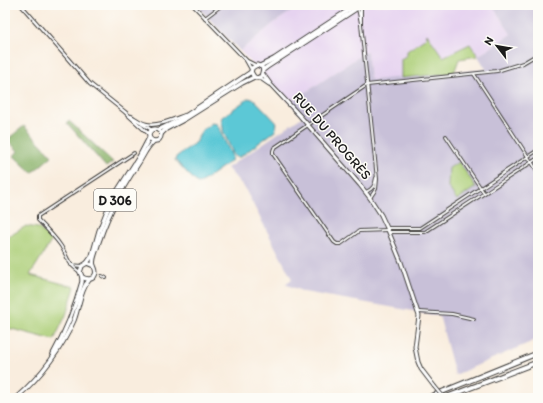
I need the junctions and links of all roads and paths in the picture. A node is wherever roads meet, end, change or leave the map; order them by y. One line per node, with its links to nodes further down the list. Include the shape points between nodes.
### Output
1 (21, 5): 17 (street, via 90,84)
2 (193, 5): 5 (street)
3 (222, 5): 5 (street)
4 (359, 6): 9 (main road); 11 (main road); 16 (street)
5 (205, 18): 7 (street)
6 (538, 54): 12 (street, via 508,68)
7 (246, 60): 8 (street); 10 (street)
8 (255, 65): 9 (main road); 10 (main road)
9 (260, 66): 11 (main road)
10 (251, 71): 13 (main road); 18 (main road)
11 (263, 72): 14 (main road); 15 (main road, RUE DU PROGRÈS)
12 (474, 74): 16 (street); 28 (street)
13 (254, 77): 14 (main road); 22 (main road)
14 (259, 78): 15 (main road, RUE DU PROGRÈS)
15 (271, 85): 19 (main road, RUE DU PROGRÈS)
16 (367, 85): 19 (street); 32 (street)
17 (128, 114): 18 (street, via 150,125); 20 (street); 23 (street)
18 (187, 114): 21 (main road)
19 (308, 125): 34 (main road, RUE DU PROGRÈS); 37 (street, via 272,151 334,242 341,244 359,231)
20 (152, 130): 21 (main road); 23 (main road)
21 (158, 130): 22 (main road)
22 (161, 134): 25 (main road, via 160,139)
23 (149, 136): 25 (main road); 38 (main road, D 306, via 111,202 98,230 92,256)
24 (446, 136): 33 (street)
25 (153, 142): 41 (main road, D 306, via 114,202 100,236)
26 (538, 150): 28 (street)
27 (134, 153): 39 (street, via 38,216 38,220 62,247)
28 (528, 157): 30 (street); 33 (street)
29 (538, 158): 30 (street)
30 (532, 162): 31 (street); 35 (street)
31 (538, 172)
32 (376, 174): 34 (street, via 375,184); 36 (street, via 377,187)
33 (480, 188): 35 (street); 37 (street, via 420,228)
34 (366, 192): 36 (main road, RUE DU PROGRÈS)
35 (484, 193): 37 (street, via 425,232)
36 (370, 198): 37 (main road, RUE DU PROGRÈS)
37 (388, 230): 47 (main road, RUE DU PROGRÈS)
38 (87, 263): 40 (main road); 41 (main road)
39 (71, 265): 40 (street); 42 (street)
40 (82, 266): 42 (main road)
41 (94, 266): 46 (main road, via 95,275)
42 (80, 272): 44 (main road)
43 (102, 276): 45 (street)
44 (82, 277): 46 (main road); 51 (main road, via 69,324)
45 (106, 278)
46 (89, 280): 51 (main road, via 66,338)
47 (418, 312): 48 (street, via 452,314); 54 (main road, RUE DU PROGRÈS, bridge, via 416,356 421,368)
48 (474, 320)
49 (538, 353): 53 (highway)
50 (538, 362): 54 (highway)
51 (46, 366): 52 (main road)
52 (16, 398)
53 (427, 398)
54 (444, 398)

